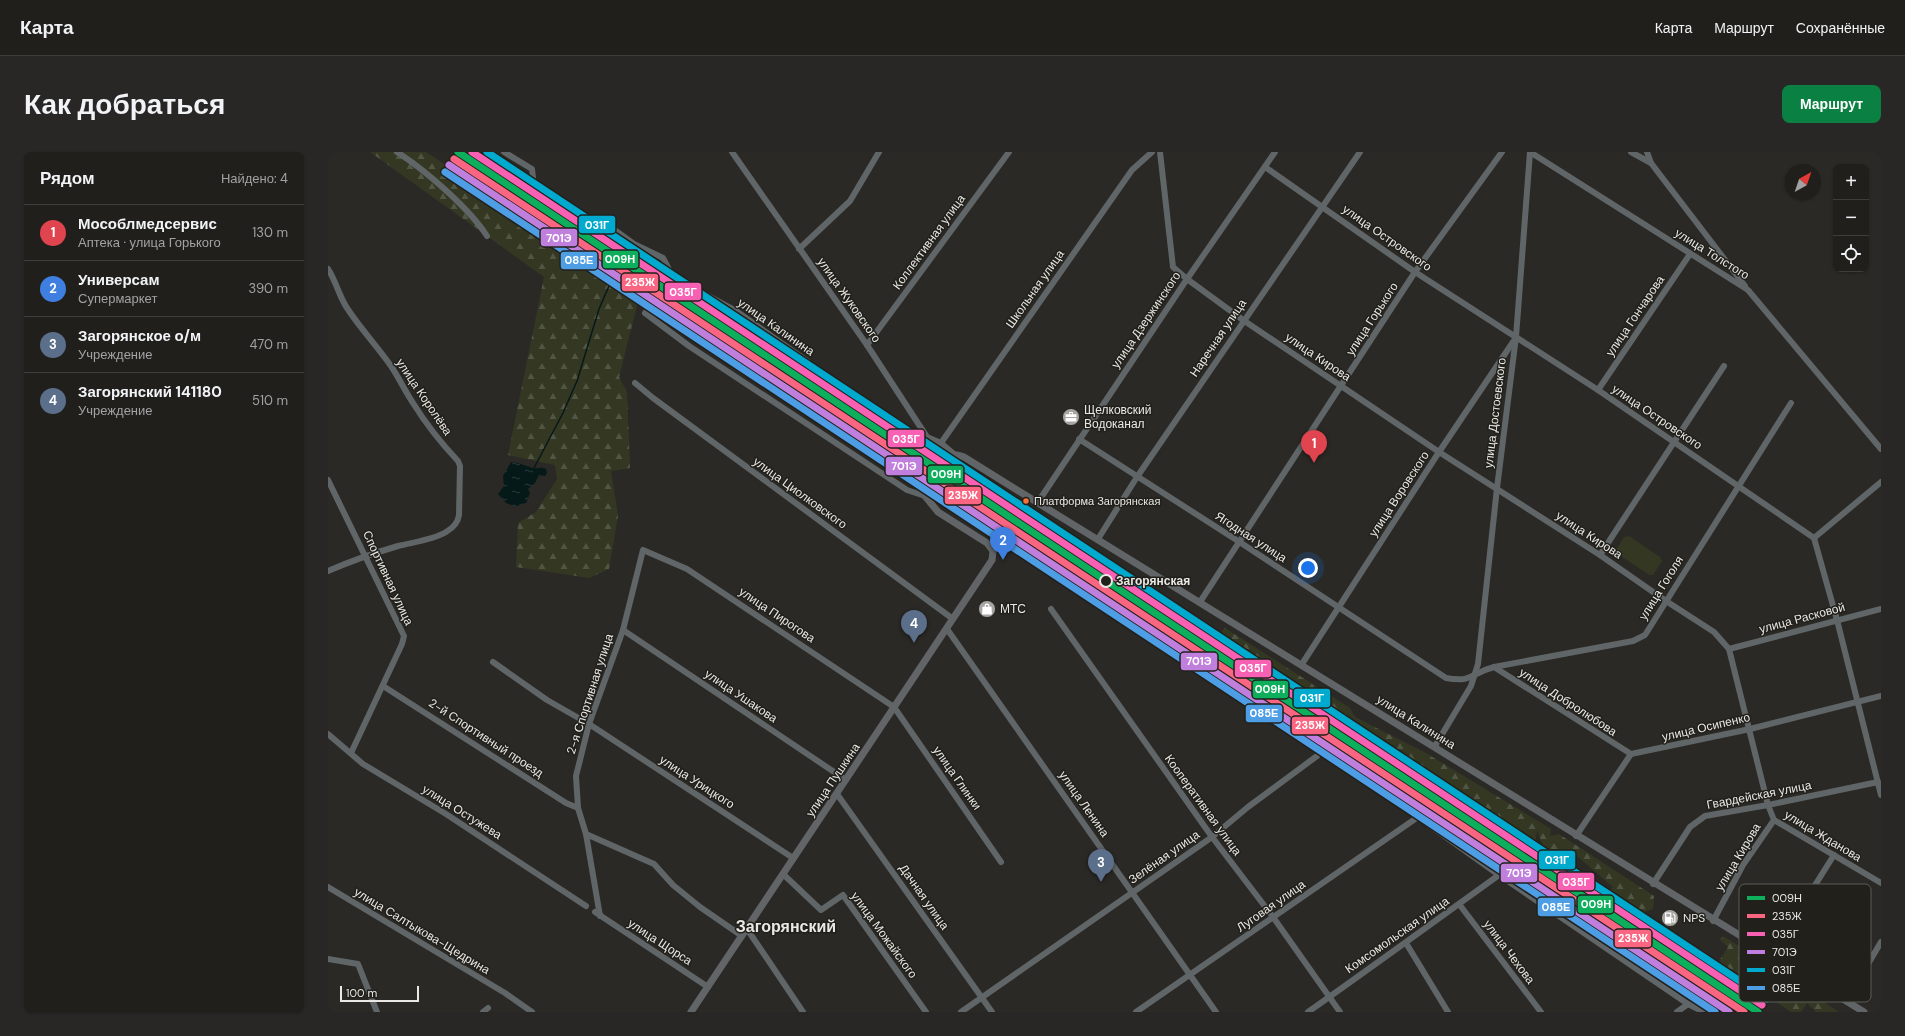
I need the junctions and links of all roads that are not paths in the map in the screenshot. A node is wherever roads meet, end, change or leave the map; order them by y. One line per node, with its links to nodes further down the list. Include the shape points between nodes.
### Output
1 (397, 152): 19 (street, via 417,164 441,186)
2 (504, 152): 16 (street, via 532,169 534,186 548,194)
3 (732, 152): 20 (street, улица Жуковского)
4 (879, 152): 20 (street, via 850,201)
5 (1009, 152): 29 (street, Коллективная улица)
6 (1152, 152): 38 (street, Школьная улица, via 1132,170)
7 (1160, 152): 24 (street, улица Кирова, via 1173,267)
8 (1275, 152): 15 (street, улица Дзержинского)
9 (1360, 152): 17 (street, Наречная улица)
10 (1502, 152): 23 (street, улица Горького)
11 (1530, 152): 21 (street, улица Толстого); 28 (street, улица Достоевского)
12 (1631, 152): 14 (street)
13 (1647, 152): 14 (street)
14 (1651, 163): 25 (street)
15 (1265, 167): 17 (street, улица Островского); 24 (street, улица Дзержинского)
16 (555, 203)
17 (1321, 206): 23 (street, улица Островского); 27 (street, Наречная улица)
18 (616, 231): 35 (street, улица Калинина, via 634,244 663,258 673,277 736,311 807,361 832,387 866,410 902,428)
19 (487, 236)
20 (800, 249): 29 (street, улица Жуковского)
21 (1690, 254): 25 (street, улица Толстого); 33 (street, улица Гончарова)
22 (328, 269): 54 (street, улица Королёва, via 346,307 392,367 413,404 460,466 459,515 453,527 434,536)
23 (1415, 272): 28 (street, улица Островского); 32 (street, улица Горького)
24 (1187, 279): 27 (street, улица Кирова); 36 (street, улица Дзержинского)
25 (1748, 290): 39 (street, улица Толстого)
26 (645, 313): 47 (street, via 689,346 907,490)
27 (1243, 320): 32 (street, улица Кирова); 42 (street, Наречная улица)
28 (1516, 337): 33 (street, улица Островского); 40 (street, улица Воровского); 46 (street, улица Достоевского)
29 (867, 345): 35 (street, улица Жуковского)
30 (1724, 366): 37 (street)
31 (635, 383): 61 (street, улица Циолковского)
32 (1341, 386): 40 (street, улица Кирова); 51 (street, улица Горького)
33 (1598, 390): 37 (street, улица Островского)
34 (1791, 403): 45 (street, улица Гоголя)
35 (928, 437): 38 (street)
36 (1079, 439): 42 (street, Ягодная улица); 48 (street, улица Дзержинского)
37 (1674, 442): 45 (street, улица Островского); 53 (street)
38 (942, 443): 41 (street)
39 (1881, 449)
40 (1439, 452): 46 (street, улица Кирова); 58 (street, улица Воровского)
41 (954, 454): 47 (main road, via 946,456 934,468 926,480); 48 (main road, улица Калинина, via 964,457)
42 (1137, 476): 50 (street, Наречная улица); 51 (street, Ягодная улица)
43 (328, 480): 54 (street, Спортивная улица)
44 (1881, 482): 49 (street)
45 (1738, 486): 49 (street, улица Островского); 56 (street, улица Гоголя)
46 (1497, 488): 53 (street, улица Кирова); 69 (street, улица Достоевского)
47 (925, 496): 61 (main road, улица Пушкина, via 938,512 993,551 992,560)
48 (1038, 502): 50 (main road, улица Калинина)
49 (1814, 538): 62 (street)
50 (1098, 539): 57 (main road, улица Калинина)
51 (1238, 541): 57 (street, улица Горького); 58 (street, Ягодная улица)
52 (642, 550): 64 (street, 2-я Спортивная улица); 73 (street, улица Пирогова, via 687,569)
53 (1600, 554): 56 (street, улица Кирова)
54 (366, 555): 55 (street, улица Королёва); 70 (street, Спортивная улица, via 404,636)
55 (328, 570)
56 (1666, 601): 65 (street, улица Кирова, via 1714,632); 68 (street, улица Гоголя, via 1645,635 1633,641)
57 (1200, 602): 67 (main road, улица Калинина)
58 (1338, 607): 67 (street, улица Воровского); 69 (street, Ягодная улица, via 1446,678 1458,680)
59 (1051, 609): 90 (street, Кооперативная улица)
60 (1881, 609): 62 (street, улица Расковой)
61 (953, 619): 63 (main road, улица Пушкина)
62 (1837, 620): 65 (street, улица Расковой); 72 (street)
63 (947, 629): 73 (main road, улица Пушкина); 100 (street, улица Ленина)
64 (623, 630): 74 (street, 2-я Спортивная улица); 81 (street, улица Ушакова)
65 (1729, 649): 75 (street, улица Кирова)
66 (493, 662): 74 (street, улица Урицкого, via 547,700)
67 (1302, 664): 77 (main road, улица Калинина)
68 (1494, 667): 69 (street, улица Гоголя, via 1482,670); 79 (street, улица Добролюбова)
69 (1475, 677): 77 (street, улица Достоевского)
70 (383, 686): 78 (street, Спортивная улица); 86 (street, 2-й Спортивный проезд, via 566,803)
71 (1881, 696): 72 (street, улица Осипенко)
72 (1857, 701): 75 (street, улица Осипенко); 82 (street)
73 (894, 707): 81 (main road, улица Пушкина); 93 (street, улица Глинки)
74 (589, 724): 86 (street, 2-я Спортивная улица, via 576,776); 92 (street, улица Урицкого)
75 (1750, 729): 79 (street, улица Осипенко); 85 (street, улица Кирова)
76 (328, 734): 78 (street, улица Остужева)
77 (1434, 746): 89 (main road, улица Калинина)
78 (351, 753): 102 (street, улица Остужева, via 363,764 446,814)
79 (1631, 754): 89 (street)
80 (1317, 756): 90 (street, Зелёная улица)
81 (846, 780): 83 (main road, улица Пушкина)
82 (1878, 782): 84 (street); 85 (street, Гвардейская улица)
83 (837, 794): 92 (main road, улица Пушкина); 115 (street, Дачная улица)
84 (1881, 795)
85 (1768, 806): 87 (street, улица Кирова); 97 (street, Гвардейская улица, via 1705,816 1690,826)
86 (578, 808): 88 (street, 2-я Спортивная улица)
87 (1774, 820): 91 (street, улица Жданова); 105 (street, улица Кирова, via 1743,866)
88 (586, 834): 103 (street, 2-я Спортивная улица); 107 (street, via 654,864 673,885)
89 (1576, 836): 97 (main road, улица Калинина)
90 (1212, 837): 100 (street, Зелёная улица); 104 (street, Кооперативная улица)
91 (1834, 856): 96 (street, улица Жданова); 98 (street)
92 (793, 858): 94 (main road, улица Пушкина)
93 (1001, 862)
94 (783, 874): 106 (main road, улица Пушкина); 123 (street, улица Можайского, via 821,910 842,894)
95 (1499, 875): 101 (street, Комсомольская улица); 104 (street, Луговая улица, via 1418,817); 118 (street)
96 (1881, 883)
97 (1653, 884): 105 (main road, улица Калинина)
98 (1816, 884)
99 (328, 888): 120 (street, улица Салтыкова-Щедрина, via 505,993)
100 (1133, 892): 113 (street, улица Ленина); 115 (street, Зелёная улица)
101 (1458, 904): 110 (street, Комсомольская улица); 131 (street, улица Чехова)
102 (586, 906)
103 (597, 914): 114 (street, улица Щорса)
104 (1273, 917): 113 (street, Луговая улица); 116 (street, Кооперативная улица)
105 (1714, 921): 108 (main road, улица Калинина)
106 (746, 929): 107 (main road, улица Пушкина); 122 (street)
107 (742, 936): 114 (main road, улица Пушкина)
108 (1739, 936)
109 (1881, 942): 112 (street)
110 (1406, 943): 116 (street, Комсомольская улица); 130 (street)
111 (328, 959): 119 (street, via 358,964)
112 (1871, 959)
113 (1191, 975): 126 (street, Луговая улица); 127 (street, улица Ленина)
114 (708, 987): 121 (main road, улица Пушкина)
115 (981, 997): 124 (street, Зелёная улица); 125 (street, Дачная улица)
116 (1329, 997): 128 (street, Комсомольская улица); 129 (street, Кооперативная улица)
117 (1848, 1002): 134 (main road, улица Калинина)
118 (1688, 1004): 132 (street); 133 (street)
119 (377, 1012)
120 (532, 1012)
121 (691, 1012)
122 (803, 1012)
123 (926, 1012)
124 (961, 1012)
125 (992, 1012)
126 (1136, 1012)
127 (1216, 1012)
128 (1308, 1012)
129 (1340, 1012)
130 (1448, 1012)
131 (1541, 1012)
132 (1677, 1012)
133 (1704, 1012)
134 (1864, 1012)

